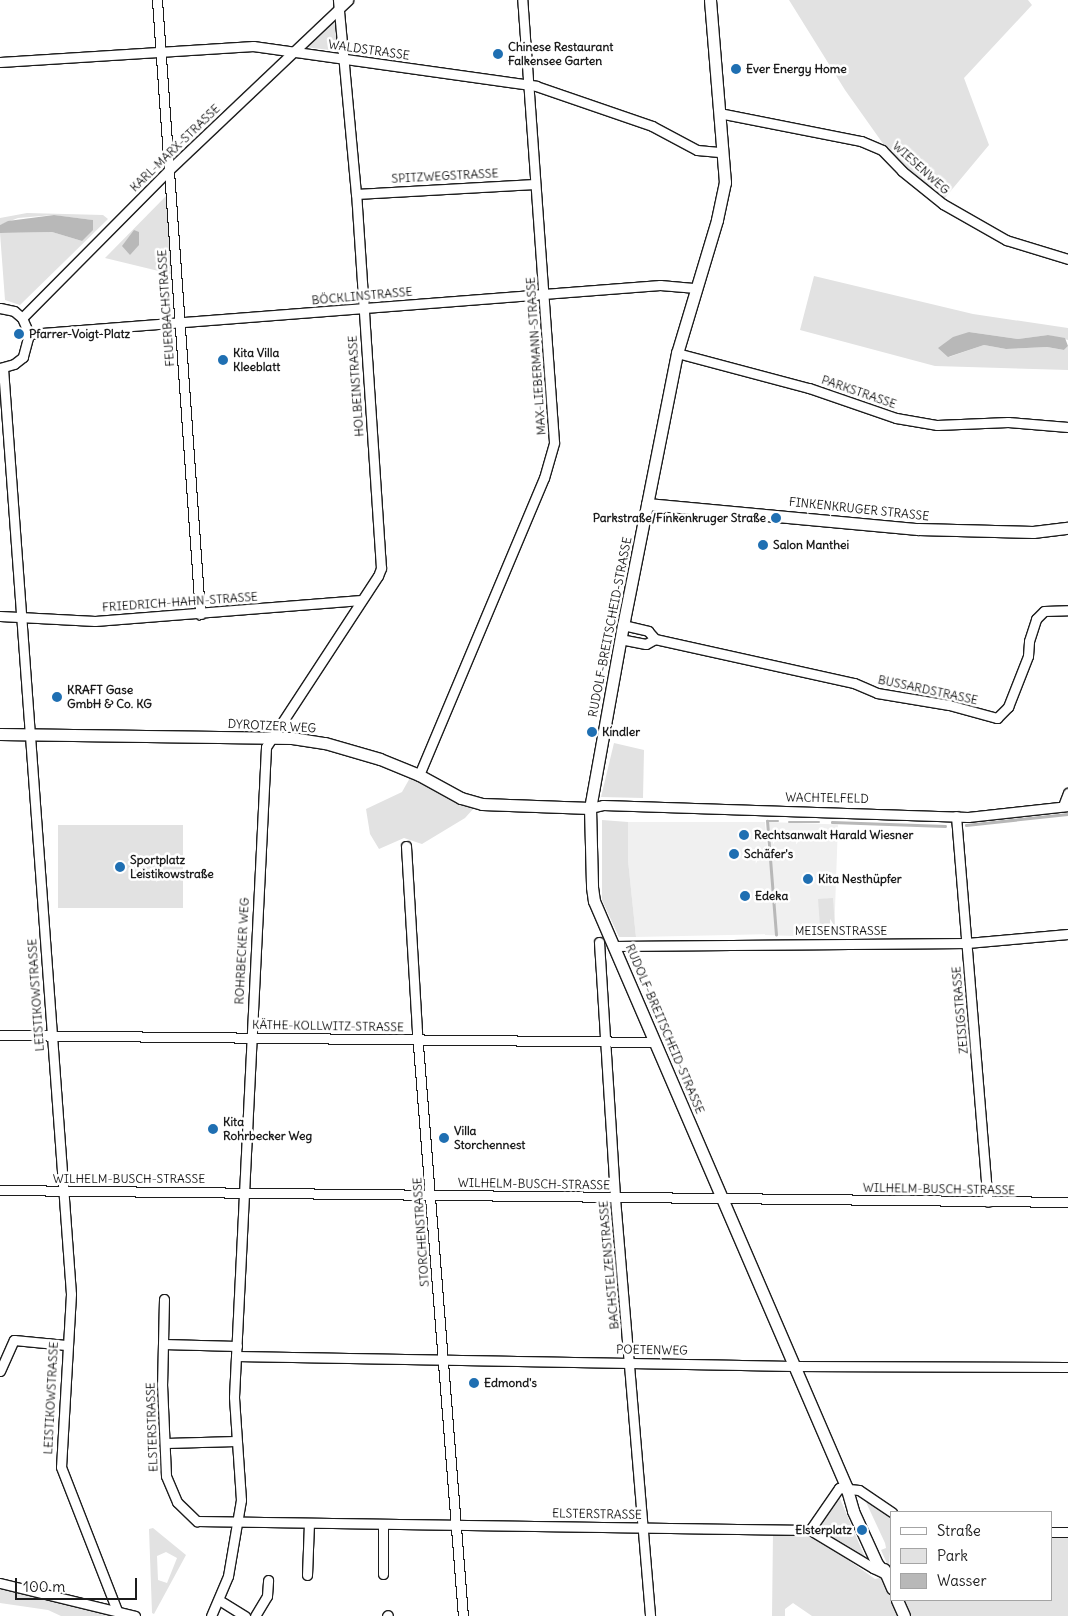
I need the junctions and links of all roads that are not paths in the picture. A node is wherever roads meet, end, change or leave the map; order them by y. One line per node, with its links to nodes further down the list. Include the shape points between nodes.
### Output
1 (157, 0): 6 (street, FEUERBACHSTRASSE)
2 (348, 0): 5 (street, KARL-MARX-STRASSE)
3 (522, 0): 10 (street, MAX-LIEBERMANN-STRASSE)
4 (710, 0): 11 (street, RUDOLF-BREITSCHEID-STRASSE)
5 (339, 4): 7 (street, KARL-MARX-STRASSE); 8 (street, HOLBEINSTRASSE)
6 (161, 50): 7 (street, WALDSTRASSE, via 253,46); 9 (street, WALDSTRASSE); 13 (street, FEUERBACHSTRASSE)
7 (293, 52): 8 (street, WALDSTRASSE); 13 (street, KARL-MARX-STRASSE)
8 (344, 59): 10 (street, WALDSTRASSE); 15 (street, HOLBEINSTRASSE)
9 (0, 62)
10 (528, 84): 12 (street, WALDSTRASSE, via 652,126 697,150); 14 (street, MAX-LIEBERMANN-STRASSE)
11 (719, 113): 12 (street, RUDOLF-BREITSCHEID-STRASSE); 16 (street, WIESENWEG, via 861,141 882,150 943,204 1006,240)
12 (722, 152): 17 (street, RUDOLF-BREITSCHEID-STRASSE, via 724,192)
13 (169, 170): 21 (street, KARL-MARX-STRASSE); 22 (street, FEUERBACHSTRASSE)
14 (535, 184): 15 (street, SPITZWEGSTRASSE); 18 (street, MAX-LIEBERMANN-STRASSE)
15 (356, 194): 19 (street, HOLBEINSTRASSE)
16 (1068, 259)
17 (696, 288): 18 (street, BÖCKLINSTRASSE, via 660,285); 24 (street, RUDOLF-BREITSCHEID-STRASSE)
18 (544, 295): 19 (street, BÖCKLINSTRASSE); 40 (street, MAX-LIEBERMANN-STRASSE, via 553,408 554,442 550,461)
19 (364, 307): 22 (street, BÖCKLINSTRASSE); 29 (street, HOLBEINSTRASSE, via 381,568)
20 (0, 308): 21 (street, via 14,311)
21 (22, 318): 23 (street)
22 (180, 324): 23 (street, BÖCKLINSTRASSE); 31 (street, FEUERBACHSTRASSE)
23 (29, 334): 25 (street, via 23,356)
24 (677, 353): 26 (street, PARKSTRASSE, via 809,388 896,418 937,425 1008,422); 27 (street, RUDOLF-BREITSCHEID-STRASSE)
25 (1, 368): 33 (street, LEISTIKOWSTRASSE)
26 (1068, 426)
27 (647, 504): 28 (street, FINKENKRUGER STRASSE, via 927,530 1033,532); 34 (street, RUDOLF-BREITSCHEID-STRASSE)
28 (1068, 528)
29 (361, 600): 31 (street, FRIEDRICH-HAHN-STRASSE); 39 (street, HOLBEINSTRASSE)
30 (1068, 610): 36 (street, BUSSARDSTRASSE, via 1044,611 1036,619 1028,656 1005,712 997,718 949,705 877,693 854,683)
31 (200, 614): 33 (street, FRIEDRICH-HAHN-STRASSE, via 95,621)
32 (0, 616): 33 (street, FRIEDRICH-HAHN-STRASSE)
33 (20, 617): 38 (street, LEISTIKOWSTRASSE)
34 (623, 625): 35 (street, RUDOLF-BREITSCHEID-STRASSE); 36 (street, BUSSARDSTRASSE, via 648,631)
35 (620, 639): 36 (street, BUSSARDSTRASSE, via 646,644); 43 (street, RUDOLF-BREITSCHEID-STRASSE)
36 (655, 639)
37 (0, 734): 38 (street, DYROTZER WEG)
38 (30, 734): 39 (street, DYROTZER WEG); 51 (street, LEISTIKOWSTRASSE)
39 (270, 737): 40 (street, DYROTZER WEG, via 353,749); 52 (street, ROHRBECKER WEG, via 266,747)
40 (420, 775): 43 (street, DYROTZER WEG, via 461,798 482,804)
41 (1068, 793): 42 (street, WACHTELFELD)
42 (1066, 806): 44 (street, WACHTELFELD)
43 (590, 808): 44 (street, WACHTELFELD, via 603,805); 49 (street, RUDOLF-BREITSCHEID-STRASSE, via 594,901)
44 (956, 816): 48 (street, ZEISIGSTRASSE)
45 (406, 846): 53 (street, STORCHENSTRASSE)
46 (1068, 934): 48 (street, MEISENSTRASSE)
47 (598, 942): 54 (street, BACHSTELZENSTRASSE)
48 (967, 943): 49 (street, MEISENSTRASSE); 62 (street, ZEISIGSTRASSE)
49 (614, 946): 55 (street, RUDOLF-BREITSCHEID-STRASSE)
50 (0, 1035): 51 (street, KÄTHE-KOLLWITZ-STRASSE)
51 (51, 1035): 52 (street, KÄTHE-KOLLWITZ-STRASSE); 57 (street, LEISTIKOWSTRASSE)
52 (250, 1037): 53 (street, KÄTHE-KOLLWITZ-STRASSE); 58 (street, ROHRBECKER WEG)
53 (418, 1040): 54 (street, KÄTHE-KOLLWITZ-STRASSE); 59 (street, STORCHENSTRASSE)
54 (605, 1042): 55 (street, KÄTHE-KOLLWITZ-STRASSE); 60 (street, BACHSTELZENSTRASSE)
55 (655, 1042): 61 (street, RUDOLF-BREITSCHEID-STRASSE)
56 (0, 1190): 57 (street, WILHELM-BUSCH-STRASSE)
57 (63, 1191): 58 (street, WILHELM-BUSCH-STRASSE); 66 (street, LEISTIKOWSTRASSE, via 71,1294)
58 (242, 1192): 59 (street, WILHELM-BUSCH-STRASSE); 67 (street, ROHRBECKER WEG)
59 (431, 1196): 60 (street, WILHELM-BUSCH-STRASSE); 69 (street, STORCHENSTRASSE)
60 (615, 1198): 61 (street, WILHELM-BUSCH-STRASSE); 70 (street, BACHSTELZENSTRASSE)
61 (724, 1199): 62 (street, WILHELM-BUSCH-STRASSE); 71 (street, RUDOLF-BREITSCHEID-STRASSE)
62 (988, 1202): 63 (street, WILHELM-BUSCH-STRASSE)
63 (1068, 1202)
64 (164, 1299): 65 (street, ELSTERSTRASSE)
65 (163, 1344): 67 (street); 75 (street, ELSTERSTRASSE)
66 (66, 1345): 73 (street, via 14,1340); 93 (street, LEISTIKOWSTRASSE, via 61,1466)
67 (237, 1346): 68 (street, ROHRBECKER WEG)
68 (236, 1356): 69 (street, POETENWEG); 74 (street, ROHRBECKER WEG)
69 (444, 1360): 70 (street, POETENWEG); 81 (street, STORCHENSTRASSE)
70 (630, 1362): 71 (street, POETENWEG); 82 (street, BACHSTELZENSTRASSE)
71 (793, 1366): 72 (street, POETENWEG); 76 (street, RUDOLF-BREITSCHEID-STRASSE)
72 (1068, 1367)
73 (0, 1371)
74 (236, 1440): 75 (street); 78 (street, ROHRBECKER WEG, via 241,1477)
75 (166, 1443): 78 (street, ELSTERSTRASSE, via 166,1476 170,1490 182,1508 198,1521)
76 (846, 1486): 77 (street, via 859,1490); 83 (street, via 839,1488); 86 (street, RUDOLF-BREITSCHEID-STRASSE, via 855,1497)
77 (890, 1511)
78 (239, 1523): 79 (street, ELSTERSTRASSE); 91 (street, ROHRBECKER WEG, via 228,1576)
79 (309, 1524): 80 (street, ELSTERSTRASSE); 88 (street)
80 (383, 1524): 81 (street, ELSTERSTRASSE); 87 (street)
81 (455, 1524): 82 (street, ELSTERSTRASSE); 98 (street, STORCHENSTRASSE)
82 (643, 1527): 83 (street, ELSTERSTRASSE); 99 (street, BACHSTELZENSTRASSE)
83 (810, 1530): 86 (street)
84 (1053, 1532): 85 (street)
85 (1068, 1532)
86 (889, 1573)
87 (383, 1574)
88 (307, 1575)
89 (268, 1580): 97 (street, via 268,1596)
90 (0, 1584): 93 (street)
91 (219, 1600): 95 (street, ROHRBECKER WEG); 96 (street)
92 (897, 1601): 100 (street)
93 (117, 1611): 94 (street)
94 (134, 1616)
95 (211, 1616)
96 (245, 1616)
97 (255, 1616)
98 (463, 1616)
99 (650, 1616)
100 (904, 1616)

